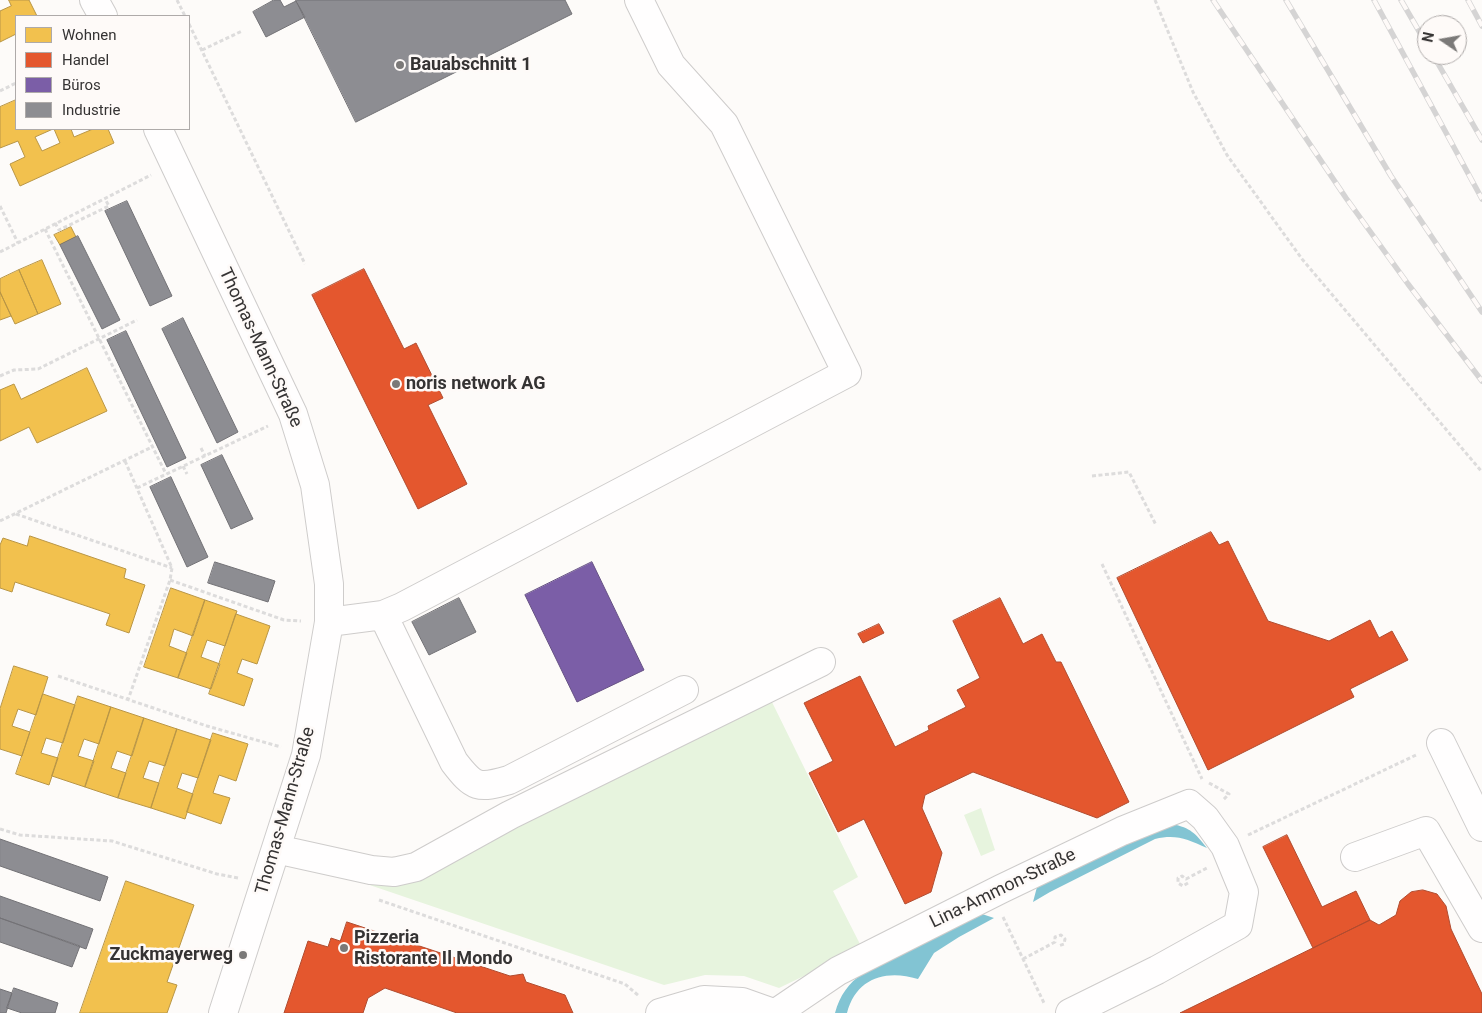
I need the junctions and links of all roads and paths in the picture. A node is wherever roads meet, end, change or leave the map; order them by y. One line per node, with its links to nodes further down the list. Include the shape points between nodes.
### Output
1 (94, 0): 5 (street)
2 (177, 0): 6 (path)
3 (639, 0): 41 (street, via 671,65 724,124 847,373)
4 (1155, 0): 30 (path, via 1193,92 1227,155 1302,259)
5 (102, 15)
6 (184, 15)
7 (190, 26): 9 (path)
8 (242, 31): 9 (path)
9 (202, 50): 20 (path)
10 (15, 84): 11 (path)
11 (0, 92)
12 (158, 130): 13 (street, Thomas-Mann-Straße)
13 (175, 164): 14 (path); 24 (street, Thomas-Mann-Straße)
14 (105, 198): 16 (path); 16 (path, via 109,206 86,218 59,230)
15 (0, 206): 18 (path)
16 (55, 223): 17 (path)
17 (45, 229): 18 (path); 22 (path)
18 (18, 243): 19 (path)
19 (0, 252)
20 (306, 264)
21 (137, 320): 22 (path)
22 (100, 339): 23 (path, via 38,369 14,370); 25 (path)
23 (0, 376)
24 (293, 414): 27 (path); 42 (street, Thomas-Mann-Straße, via 315,485 329,584)
25 (152, 446): 28 (path); 31 (path)
26 (201, 448): 27 (path)
27 (205, 456): 29 (path)
28 (125, 461): 34 (path); 35 (path)
29 (183, 466): 31 (path); 32 (path)
30 (1482, 472)
31 (166, 474): 34 (path)
32 (187, 474)
33 (1092, 476): 37 (path, via 1129,472)
34 (137, 488): 39 (path)
35 (15, 513): 36 (path); 39 (path)
36 (0, 521)
37 (1156, 525)
38 (1102, 564): 49 (path, via 1202,779 1229,794)
39 (172, 568): 40 (path)
40 (170, 580): 42 (path, via 284,620); 46 (path)
41 (383, 615): 42 (street); 45 (street, via 454,762 468,780 486,786 509,780)
42 (329, 622): 48 (street, Thomas-Mann-Straße)
43 (821, 662): 53 (street, via 518,811 416,867 394,872 371,870)
44 (58, 676): 46 (path)
45 (684, 690)
46 (128, 700): 48 (path)
47 (1441, 743): 50 (street); 52 (path)
48 (306, 754): 53 (street, Thomas-Mann-Straße)
49 (1205, 818): 52 (street, Lina-Ammon-Straße); 56 (street, Lina-Ammon-Straße, via 1189,804 1122,831)
50 (1482, 827)
51 (0, 829): 55 (path, via 20,835 112,841 217,874)
52 (1225, 846): 65 (street, Lina-Ammon-Straße, via 1244,892 1238,925)
53 (276, 849): 55 (street, Thomas-Mann-Straße)
54 (1355, 857): 58 (street, via 1426,831)
55 (265, 882): 63 (street, Thomas-Mann-Straße)
56 (992, 894): 60 (path); 64 (street, Lina-Ammon-Straße, via 838,971)
57 (371, 897): 62 (path, via 625,984)
58 (1482, 928)
59 (1058, 946): 60 (path, via 1064,944 1065,939 1061,935 1055,937 1055,942)
60 (1023, 959): 61 (path)
61 (1044, 1004)
62 (652, 1007): 64 (street, Lina-Ammon-Straße, via 704,1000 742,1002)
63 (223, 1013)
64 (774, 1013)
65 (1070, 1013)

